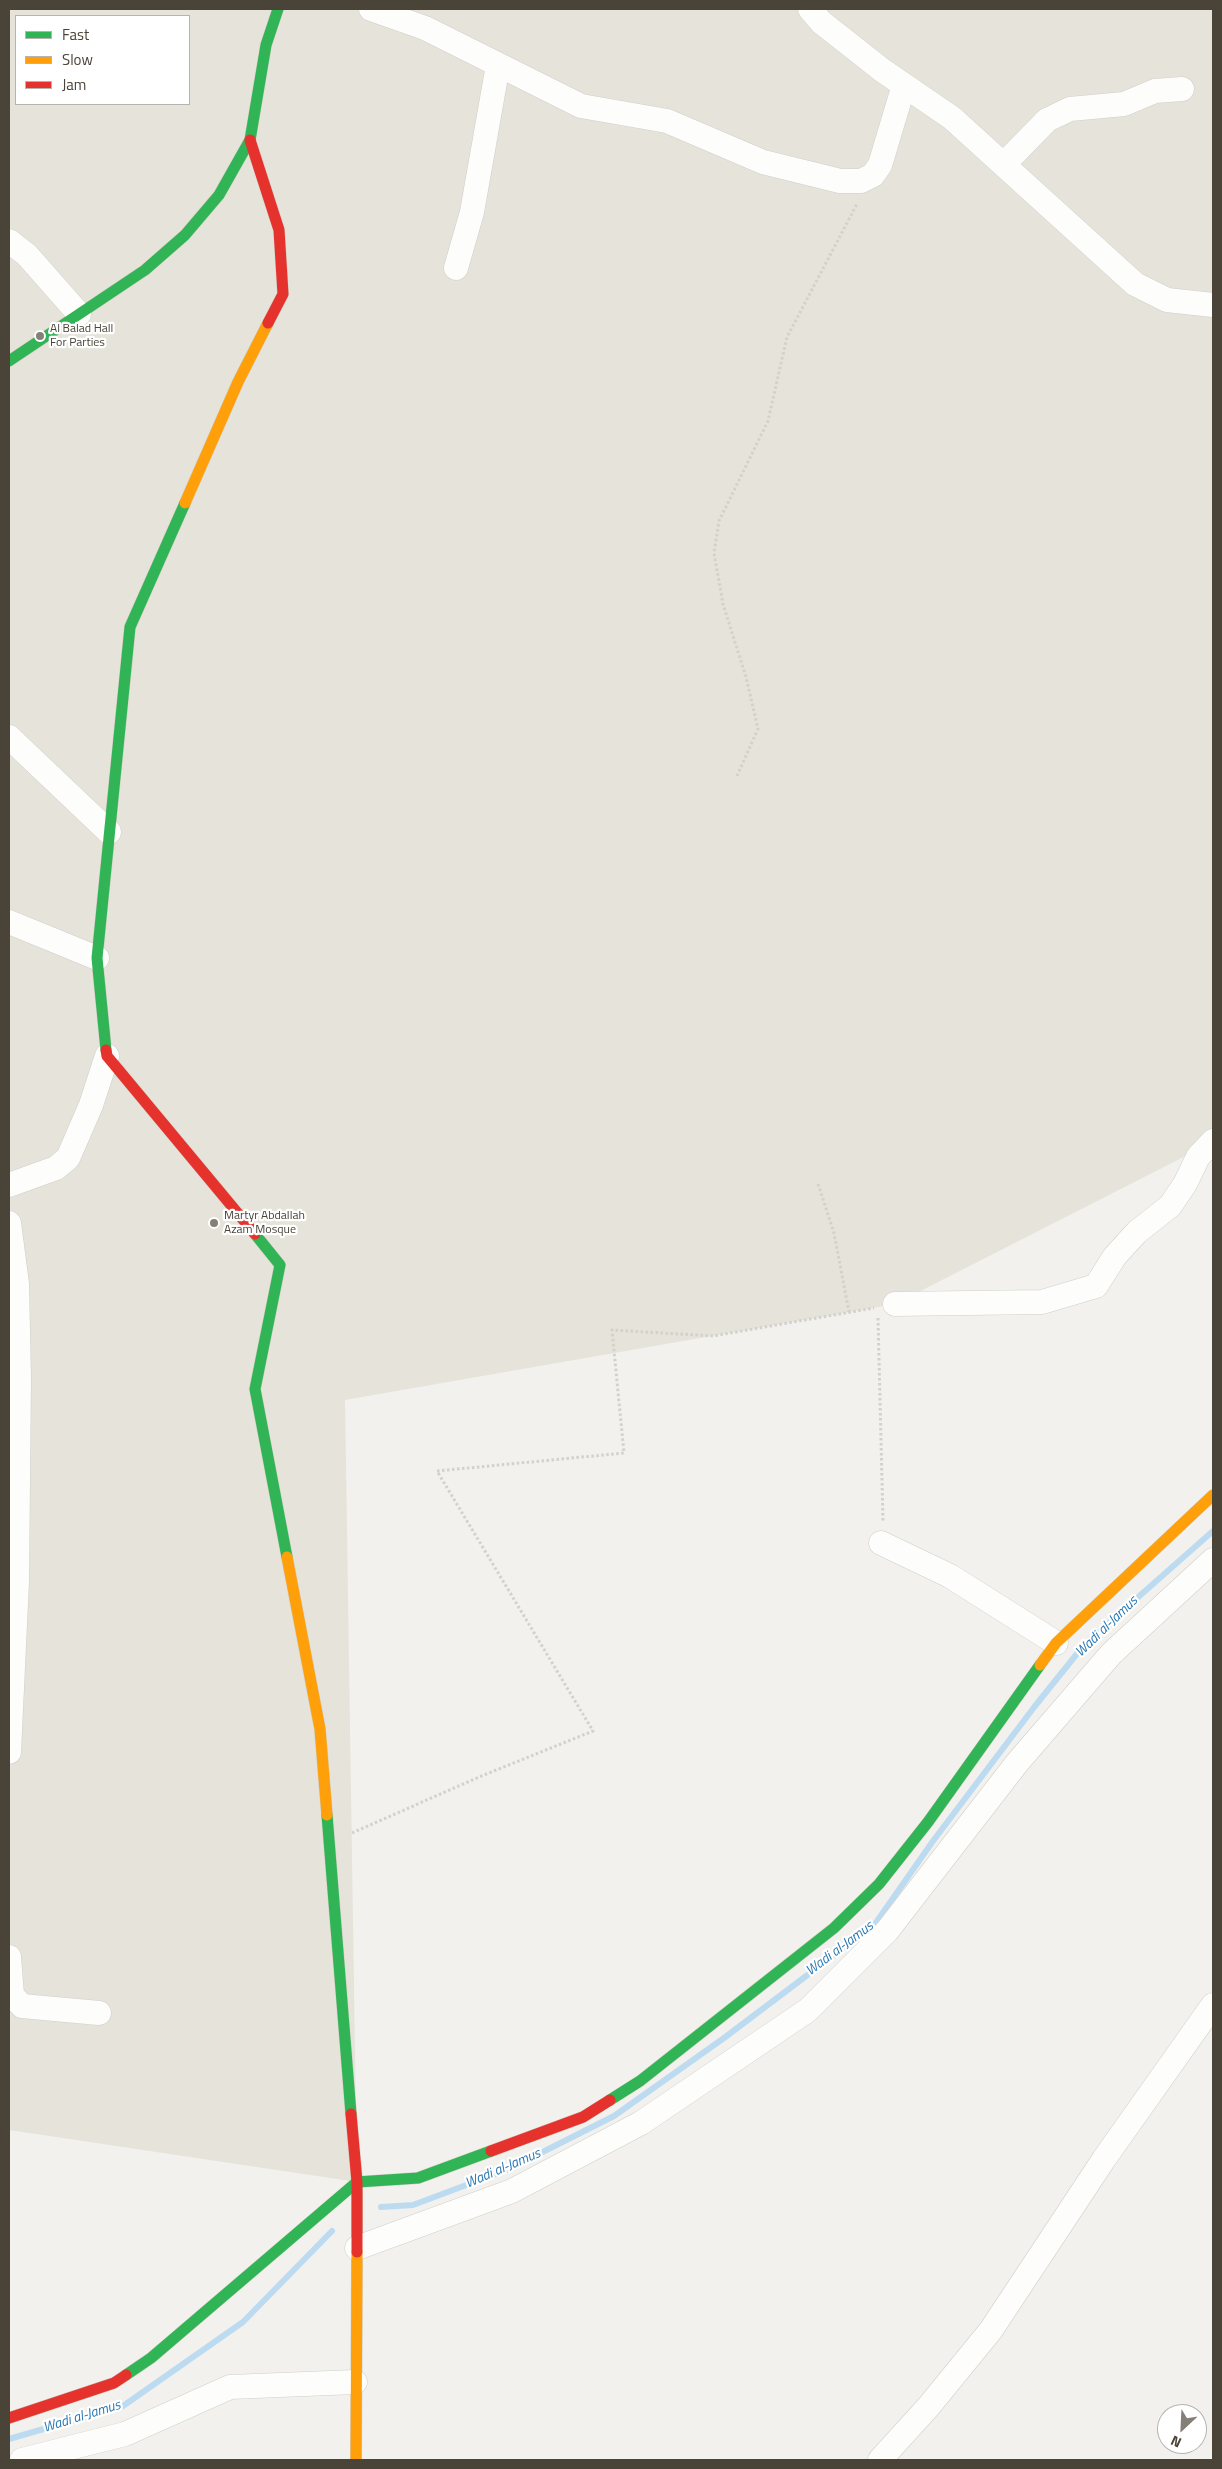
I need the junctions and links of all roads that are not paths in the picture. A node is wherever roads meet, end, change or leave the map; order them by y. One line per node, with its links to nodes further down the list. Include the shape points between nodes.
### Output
1 (278, 9): 7 (street, via 266,44)
2 (371, 9): 4 (street, via 425,28)
3 (810, 9): 5 (street, via 821,22)
4 (498, 65): 5 (street, via 580,106 667,121 764,162 840,181 861,181 873,175 880,165); 10 (street, via 472,212)
5 (904, 85): 8 (street, via 952,118)
6 (1182, 89): 8 (street, via 1156,91 1124,104 1070,110 1047,120)
7 (250, 140): 12 (street, via 219,195 185,235 145,270); 15 (street, via 279,230 283,294 238,382 130,626)
8 (1004, 164): 11 (street, via 1135,284 1167,300)
9 (9, 241): 12 (street, via 27,255)
10 (456, 268)
11 (1213, 305)
12 (79, 314): 13 (street)
13 (9, 361)
14 (9, 737): 15 (street)
15 (109, 832): 17 (street)
16 (9, 922): 17 (street)
17 (97, 958): 18 (street)
18 (107, 1056): 20 (street, via 92,1106 68,1158 56,1168); 31 (street, via 280,1265 255,1389 320,1729)
19 (1213, 1141): 22 (street, via 1198,1157 1170,1206 1137,1232 1096,1286 1042,1302)
20 (9, 1186)
21 (9, 1223): 27 (street, via 17,1284 18,1378 18,1582)
22 (887, 1306)
23 (1213, 1495): 26 (street)
24 (881, 1543): 26 (street, via 950,1576)
25 (1213, 1560): 32 (street, via 1111,1654 1017,1763 887,1931 808,2010 641,2123 512,2191)
26 (1056, 1643): 31 (street, via 928,1822 879,1884 834,1928 647,2075 583,2117 418,2178)
27 (9, 1752)
28 (9, 1957): 30 (street, via 12,1995 22,2006)
29 (1213, 2005): 38 (street, via 1072,2206 991,2330)
30 (99, 2013)
31 (358, 2182): 32 (street); 34 (street, via 151,2358 114,2384)
32 (357, 2248): 33 (street)
33 (355, 2382): 35 (street, via 230,2387 125,2434); 37 (street)
34 (9, 2418)
35 (55, 2456): 36 (street)
36 (22, 2460)
37 (356, 2460)
38 (880, 2460)

